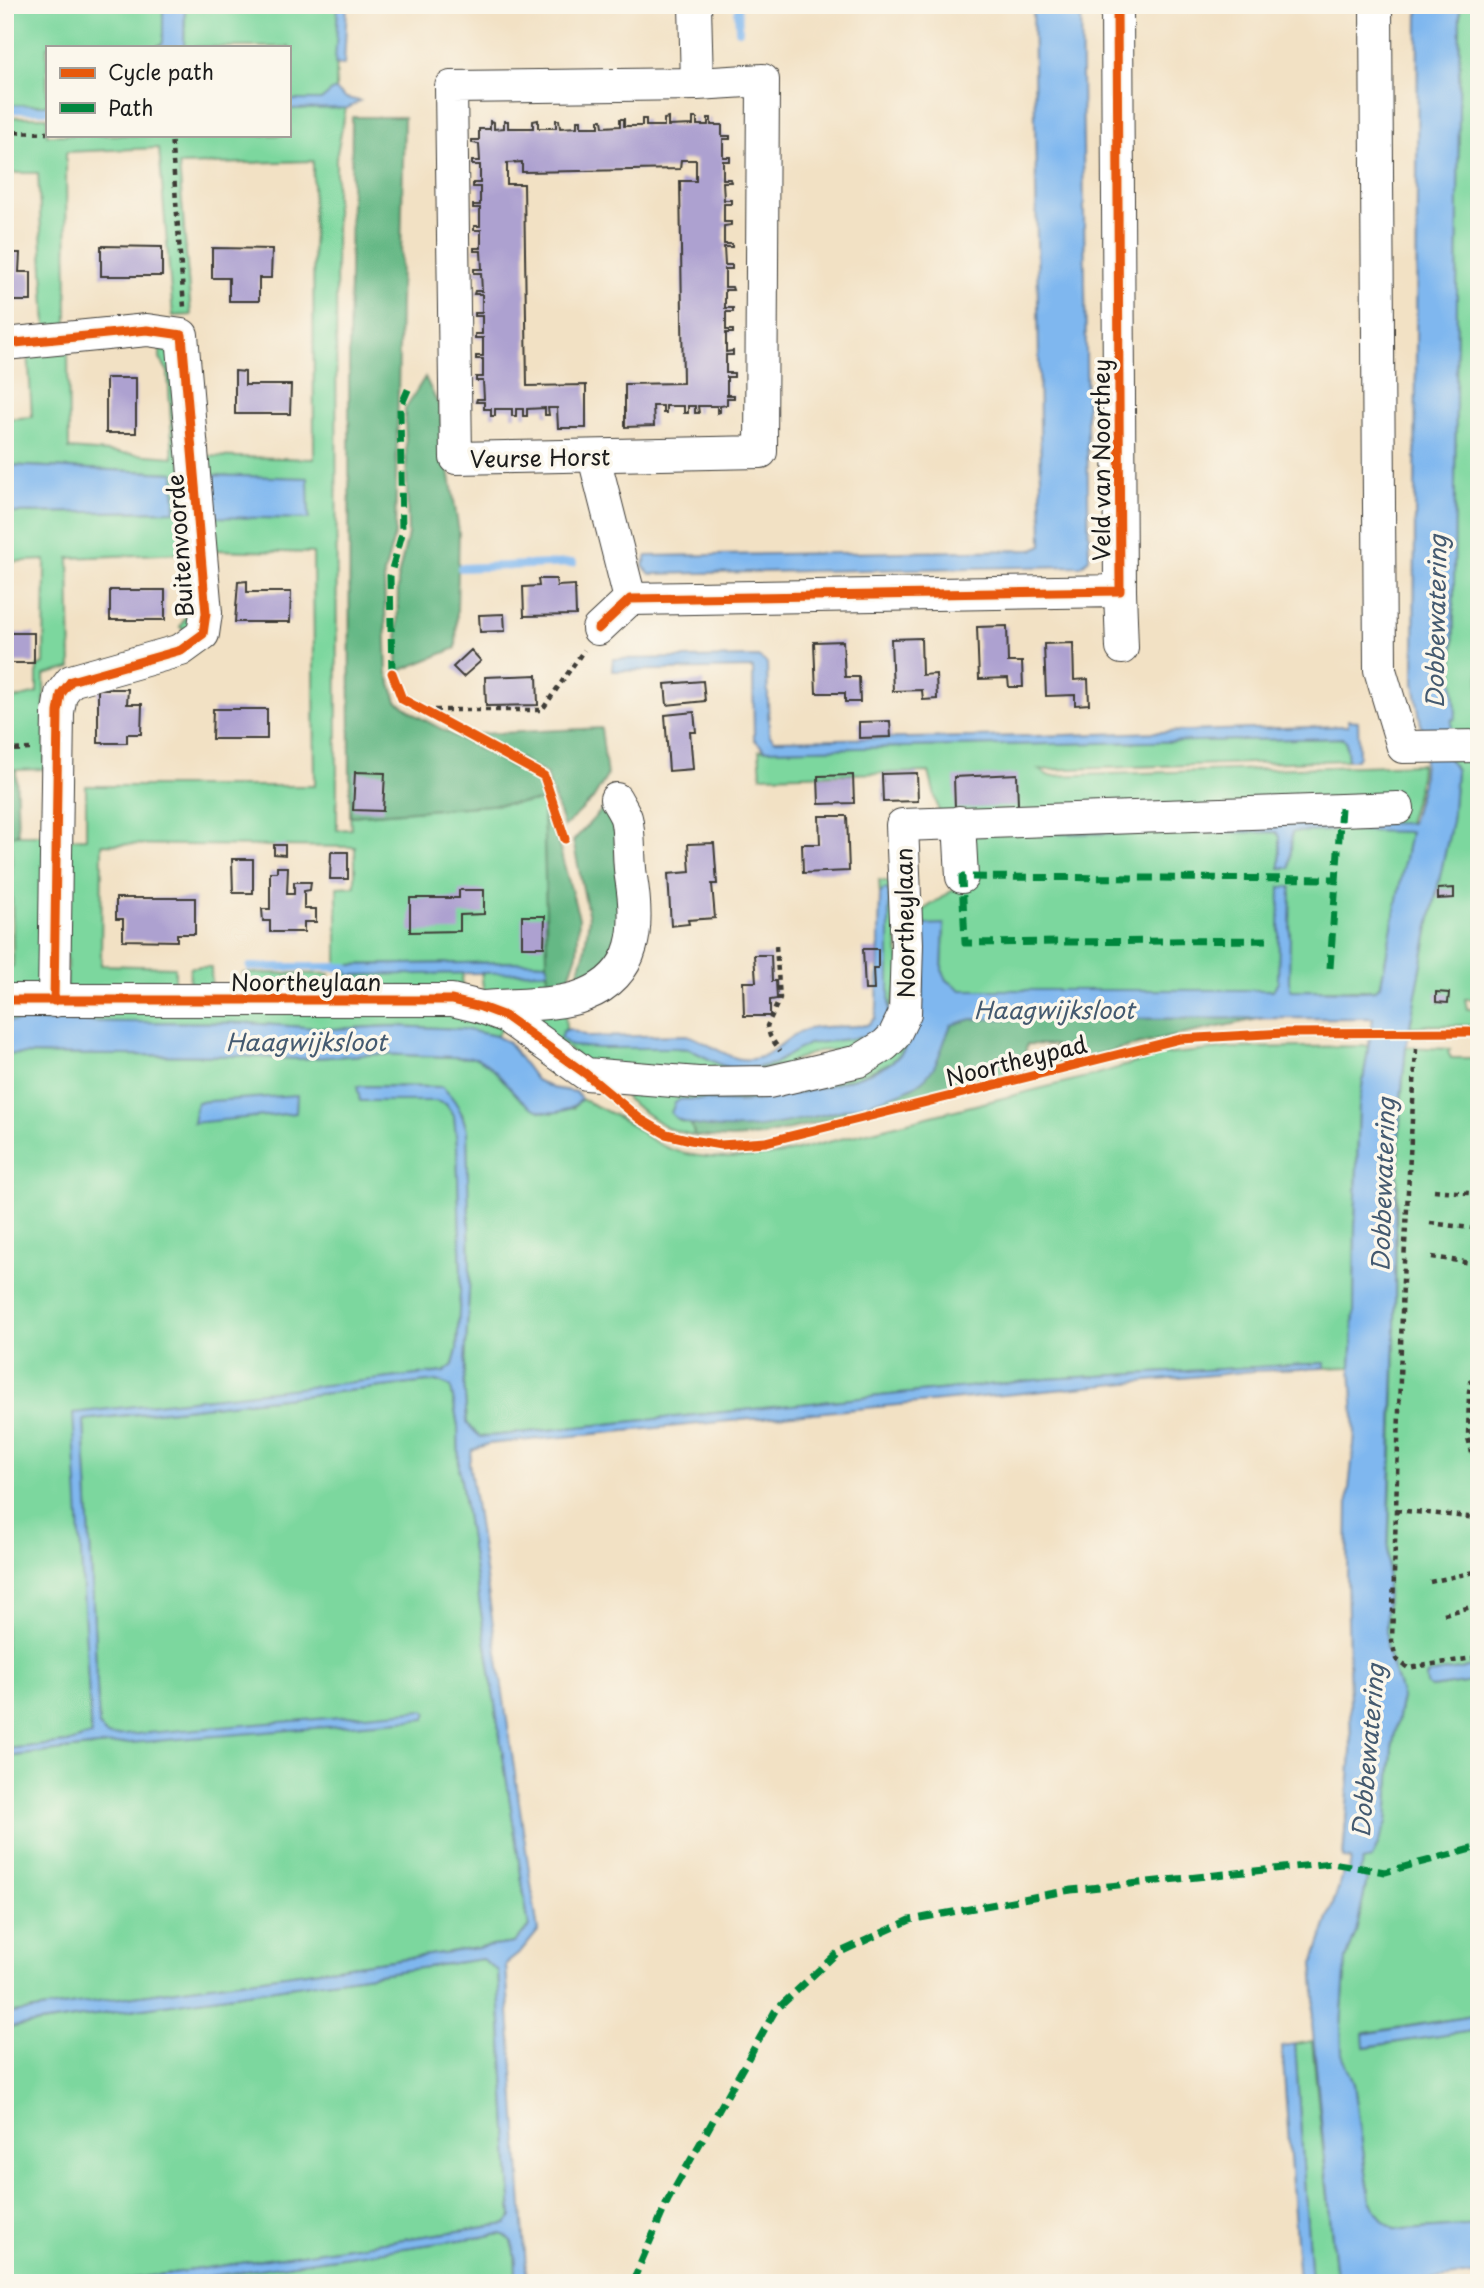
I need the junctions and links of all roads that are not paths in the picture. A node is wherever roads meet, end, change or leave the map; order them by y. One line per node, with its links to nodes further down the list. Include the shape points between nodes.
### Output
1 (695, 5): 4 (street)
2 (1116, 5): 7 (street, Veld van Noorthey)
3 (1376, 5): 11 (street, via 1380,670 1403,747)
4 (697, 84): 6 (street, Veurse Horst, via 763,80 761,452); 6 (street, Veurse Horst, via 451,87 456,458)
5 (5, 344): 17 (street, Buitenvoorde, via 147,330 182,335 206,613 204,634 181,650 71,681 61,694)
6 (594, 457): 8 (street)
7 (1119, 590): 8 (street, Veld van Noorthey); 10 (street, Veld van Noorthey)
8 (630, 599): 9 (street)
9 (598, 629)
10 (1122, 648)
11 (1475, 746)
12 (616, 799): 18 (street, Noortheylaan, via 626,818 635,914 634,942 626,962 606,984 584,996)
13 (1398, 808): 14 (street)
14 (959, 822): 15 (street); 18 (street, Noortheylaan, via 902,825 905,1013 894,1036 859,1061 756,1083 586,1074 505,1017)
15 (962, 877)
16 (5, 1000): 17 (street, Noortheylaan)
17 (54, 1001): 18 (street, Noortheylaan, via 452,1000)
18 (481, 1007)

